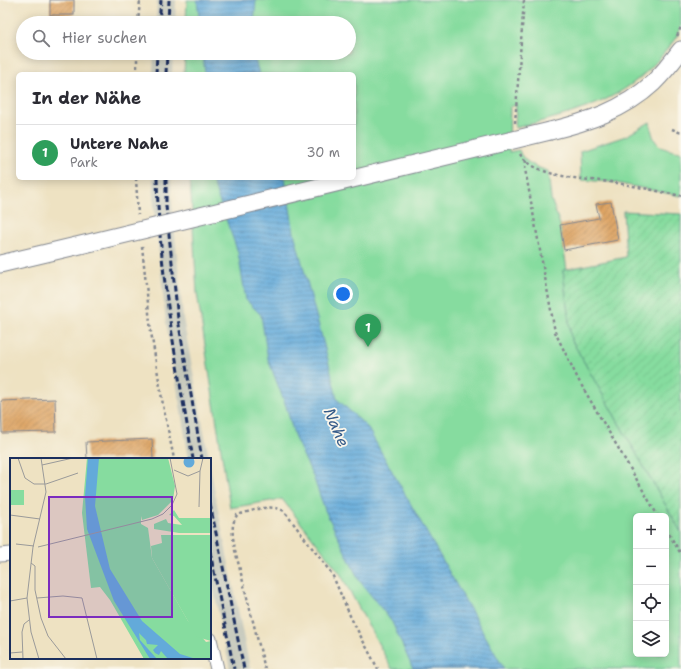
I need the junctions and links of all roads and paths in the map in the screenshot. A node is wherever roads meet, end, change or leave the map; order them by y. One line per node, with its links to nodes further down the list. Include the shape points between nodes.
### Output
1 (140, 0): 3 (path)
2 (524, 0): 8 (path)
3 (139, 16)
4 (681, 27): 5 (path)
5 (678, 45): 13 (street, bridge, via 652,84 618,107 594,119)
6 (137, 60): 7 (path)
7 (137, 72)
8 (515, 128)
9 (672, 129): 10 (path)
10 (681, 133)
11 (519, 150): 12 (path, via 520,155)
12 (526, 160): 16 (path, via 538,168 563,176 611,182); 21 (path, via 525,169 555,332 579,381)
13 (356, 178)
14 (136, 180): 17 (path)
15 (348, 180): 19 (street, bridge)
16 (681, 196)
17 (139, 219)
18 (141, 241): 20 (path, via 150,332)
19 (0, 264)
20 (174, 458)
21 (656, 513)
22 (669, 534): 24 (path)
23 (10, 554): 25 (street)
24 (681, 554)
25 (0, 555)
26 (211, 643): 27 (street)
27 (217, 669)
28 (265, 669): 29 (path, via 232,530 237,515 266,508 278,508 284,511 332,574 351,618)
29 (378, 669)

